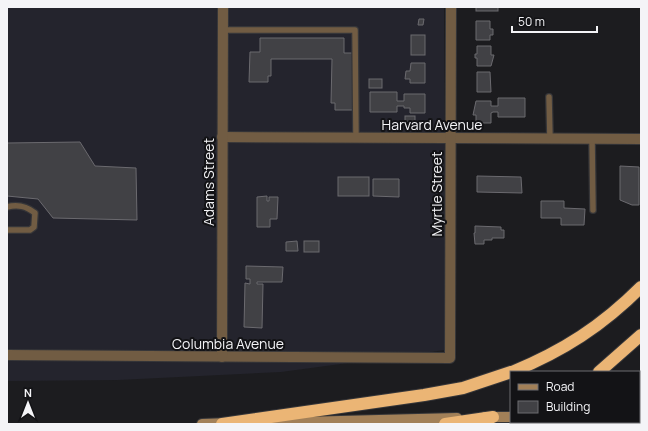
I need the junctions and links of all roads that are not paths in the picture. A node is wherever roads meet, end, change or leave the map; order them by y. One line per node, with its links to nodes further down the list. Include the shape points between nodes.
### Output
1 (223, 7): 3 (street, Adams Street)
2 (450, 7): 7 (street, Myrtle Street)
3 (223, 30): 5 (street, Adams Street); 6 (lane, via 355,30)
4 (549, 97): 8 (lane)
5 (222, 137): 6 (street, Harvard Avenue); 17 (street, Adams Street)
6 (356, 138): 7 (street, Harvard Avenue)
7 (450, 138): 8 (street, Harvard Avenue); 18 (street, Myrtle Street)
8 (550, 139): 9 (street, Harvard Avenue)
9 (592, 139): 10 (street, Harvard Avenue); 12 (lane)
10 (641, 140)
11 (7, 207): 13 (lane, via 27,207 35,213 34,227 30,230)
12 (593, 210)
13 (7, 230)
14 (641, 286): 19 (highway, via 617,311 590,331 562,349)
15 (641, 335): 20 (highway)
16 (7, 355): 17 (street, Columbia Avenue)
17 (222, 357): 18 (street, Columbia Avenue)
18 (450, 358)
19 (514, 371)
20 (600, 371)
21 (510, 373): 25 (highway, via 463,388 424,395)
22 (493, 417): 23 (main road); 25 (main road); 26 (highway)
23 (510, 417)
24 (202, 424): 25 (main road)
25 (222, 424)
26 (445, 424)

